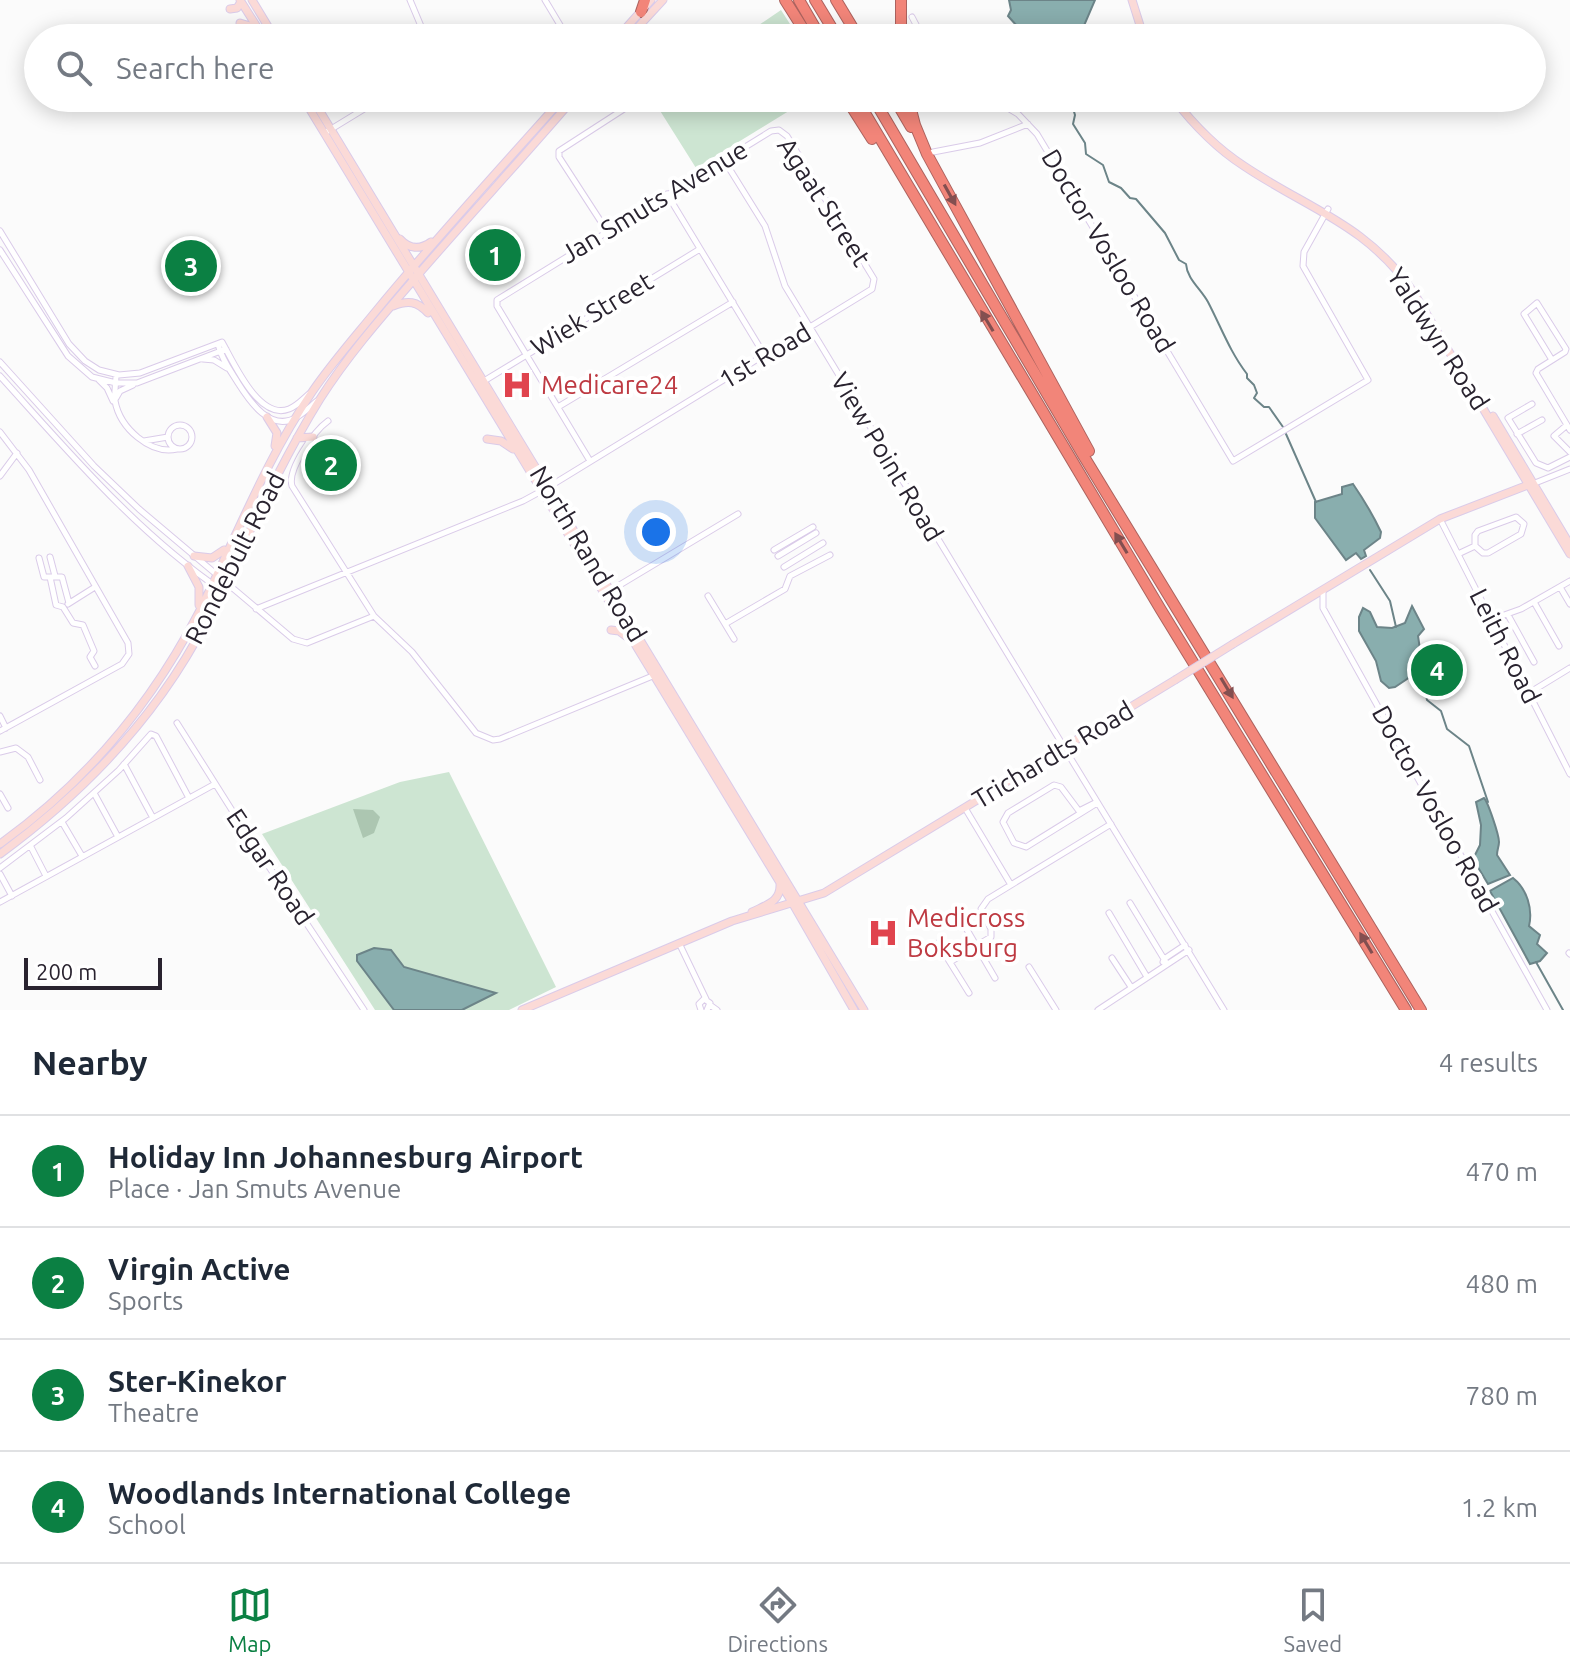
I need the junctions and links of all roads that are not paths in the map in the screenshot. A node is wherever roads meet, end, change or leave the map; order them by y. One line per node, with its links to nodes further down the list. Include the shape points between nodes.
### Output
1 (252, 0): 19 (main road)
2 (410, 0): 20 (street)
3 (545, 0): 21 (street)
4 (648, 0): 14 (highway)
5 (663, 0): 23 (main road)
6 (785, 0): 24 (highway)
7 (799, 0): 25 (highway)
8 (815, 0): 26 (highway)
9 (836, 0): 27 (highway)
10 (901, 0): 28 (highway)
11 (1130, 0): 30 (main road)
12 (240, 1): 13 (main road); 18 (main road)
13 (230, 9)
14 (641, 12): 22 (main road)
15 (912, 17): 29 (street)
16 (240, 23): 17 (main road)
17 (243, 24)
18 (254, 24)
19 (267, 24)
20 (420, 24)
21 (559, 24)
22 (630, 24)
23 (641, 24)
24 (800, 24)
25 (813, 24)
26 (830, 24)
27 (851, 24)
28 (901, 24)
29 (916, 24)
30 (1138, 24)
31 (313, 112): 46 (main road, North Rand Road)
32 (319, 112): 46 (main road, North Rand Road)
33 (360, 112): 46 (street)
34 (550, 112): 57 (main road, Rondebult Road)
35 (562, 112): 60 (main road, Rondebult Road)
36 (619, 112): 56 (street, via 559,151)
37 (855, 112): 53 (highway)
38 (864, 112): 53 (highway)
39 (881, 112): 160 (highway)
40 (902, 112): 47 (highway)
41 (912, 112): 47 (highway)
42 (1015, 112): 44 (street, Doctor Vosloo Road)
43 (1186, 112): 52 (main road, Yaldwyn Road, via 1228,155)
44 (1028, 124): 47 (street, via 980,143); 52 (street, Doctor Vosloo Road, via 1233,461 1368,380 1304,270 1304,252)
45 (771, 131): 48 (street, Jan Smuts Avenue); 67 (street, Agaat Street, via 787,136)
46 (328, 132): 49 (main road, North Rand Road); 54 (main road, North Rand Road)
47 (927, 154): 160 (highway, one-way to 160)
48 (724, 160): 51 (street, Jan Smuts Avenue); 71 (street, View Point Road, via 765,226 785,286)
49 (344, 168): 50 (main road); 65 (main road, North Rand Road)
50 (342, 179)
51 (667, 194): 56 (street, Jan Smuts Avenue); 59 (street)
52 (1328, 211): 111 (main road, Yaldwyn Road, via 1405,280); 114 (main road, Yaldwyn Road, via 1365,234 1417,291)
53 (929, 223): 224 (highway, one-way to 53)
54 (388, 225): 57 (main road, via 412,248); 65 (main road, North Rand Road)
55 (0, 231): 58 (street)
56 (607, 231): 74 (street, Jan Smuts Avenue, via 497,300)
57 (439, 236): 65 (main road, Rondebult Road)
58 (11, 249): 61 (street); 62 (street)
59 (700, 249): 69 (street); 74 (street, Wiek Street)
60 (438, 251): 66 (main road, Rondebult Road); 68 (main road, via 428,271)
61 (1, 253): 63 (street)
62 (16, 256): 63 (street); 80 (street, via 76,352 99,370)
63 (7, 262): 64 (street); 82 (street, via 68,356)
64 (0, 266)
65 (410, 269): 66 (main road, North Rand Road); 86 (main road, Rondebult Road)
66 (416, 278): 68 (main road, North Rand Road); 70 (main road, Rondebult Road); 72 (main road, North Rand Road)
67 (874, 279): 71 (street, 1st Road, via 869,292)
68 (430, 292): 83 (main road, North Rand Road)
69 (733, 302): 75 (street); 90 (street)
70 (391, 307): 72 (main road, via 416,303); 87 (main road, Rondebult Road)
71 (810, 329): 75 (street, 1st Road); 172 (street, View Point Road)
72 (442, 330): 91 (main road, North Rand Road)
73 (223, 351): 76 (street); 79 (street); 80 (street, via 220,343 140,373); 86 (street, via 272,411 287,410)
74 (526, 354): 83 (street, Wiek Street); 90 (street)
75 (765, 356): 110 (street, 1st Road)
76 (200, 359): 79 (street, via 214,360); 85 (street)
77 (1552, 360): 77 (street, via 1524,314 1537,303 1566,348); 94 (street, via 1537,375)
78 (0, 362): 130 (street, via 112,483)
79 (231, 371): 93 (street)
80 (116, 375): 84 (street)
81 (0, 376): 133 (street, via 89,474)
82 (98, 379): 84 (street); 88 (street)
83 (484, 381): 115 (main road, North Rand Road)
84 (116, 383): 85 (street); 88 (street)
85 (137, 383): 88 (street, via 120,391)
86 (311, 392): 95 (main road, Rondebult Road)
87 (321, 397): 95 (street); 103 (main road, Rondebult Road)
88 (116, 404): 104 (street)
89 (1532, 404): 100 (street, via 1508,418)
90 (558, 407): 110 (street)
91 (492, 411): 106 (main road, North Rand Road); 106 (main road, via 488,439)
92 (1570, 415): 94 (street)
93 (267, 417): 95 (street); 109 (main road, via 277,433)
94 (1562, 417): 98 (street)
95 (295, 419): 109 (main road, Rondebult Road)
96 (1542, 420): 100 (street)
97 (328, 421): 102 (street)
98 (1568, 427): 108 (street, via 1554,436)
99 (0, 432): 107 (street)
100 (1517, 434): 108 (street, via 1541,466 1550,467)
101 (168, 437): 104 (street); 105 (street); 105 (street, via 176,426 189,430 190,443)
102 (313, 437): 103 (main road); 135 (street, via 291,482)
103 (297, 438): 139 (main road, Rondebult Road)
104 (143, 441): 105 (street)
105 (177, 449)
106 (515, 451): 115 (main road, North Rand Road)
107 (17, 453): 113 (street); 142 (street)
108 (1570, 454)
109 (271, 459): 122 (main road, Rondebult Road)
110 (590, 461): 115 (street, 1st Road)
111 (1518, 467): 114 (main road, Yaldwyn Road); 117 (main road, via 1518,480)
112 (1570, 469): 114 (street, Trichardts Road)
113 (0, 476)
114 (1532, 484): 116 (main road, Trichardts Road); 118 (main road); 124 (main road)
115 (544, 490): 135 (street, 1st Road); 161 (main road, North Rand Road); 166 (main road, North Rand Road)
116 (1517, 490): 117 (main road, Trichardts Road); 118 (main road)
117 (1503, 495): 120 (main road, Trichardts Road)
118 (1542, 507): 128 (main road)
119 (738, 514): 141 (street)
120 (1440, 519): 127 (street, Leith Road); 145 (main road, Trichardts Road)
121 (814, 530): 126 (street)
122 (230, 543): 130 (main road, via 212,558); 136 (main road, Rondebult Road)
123 (823, 543): 134 (street)
124 (1570, 545)
125 (1475, 546): 125 (street, via 1481,530 1516,517 1524,524 1521,534 1488,553); 127 (street)
126 (776, 553)
127 (1458, 554): 156 (street, Leith Road)
128 (1570, 554)
129 (830, 555): 157 (street, via 790,576 785,589)
130 (194, 556): 136 (street)
131 (50, 557): 137 (street)
132 (39, 558): 137 (street, via 43,577)
133 (188, 566): 140 (street); 153 (main road, via 199,587)
134 (784, 567)
135 (345, 572): 152 (street, 1st Road); 155 (street)
136 (216, 575): 139 (street); 140 (main road, Rondebult Road)
137 (52, 576): 150 (street, via 62,577); 150 (street, via 56,604)
138 (1570, 581): 143 (street)
139 (225, 582): 144 (main road, Rondebult Road); 152 (street)
140 (212, 584): 144 (street); 153 (main road, Rondebult Road)
141 (618, 586)
142 (95, 587): 150 (street); 170 (street, via 128,643 129,654 122,664)
143 (1560, 587): 148 (street); 149 (street)
144 (221, 590): 190 (main road, Rondebult Road, via 181,665 131,736 69,800)
145 (1323, 590): 147 (main road, Trichardts Road); 151 (street, Doctor Vosloo Road)
146 (708, 596): 157 (street)
147 (1303, 602): 151 (street); 172 (main road, Trichardts Road, bridge)
148 (1534, 602): 154 (street); 162 (street)
149 (1570, 604)
150 (66, 605): 164 (street, via 71,622 83,625)
151 (1323, 608): 226 (street, Doctor Vosloo Road)
152 (256, 609): 155 (street, via 304,643)
153 (199, 612): 188 (main road, Rondebult Road, via 148,698 94,763)
154 (1508, 615): 156 (street); 163 (street)
155 (374, 616): 166 (street, via 412,652 476,733 493,740)
156 (1490, 620): 167 (street, Leith Road)
157 (725, 624): 159 (street)
158 (611, 630): 161 (main road)
159 (734, 639)
160 (1197, 640): 225 (highway, one-way to 225)
161 (632, 641): 166 (main road, North Rand Road)
162 (1559, 646)
163 (1534, 662)
164 (95, 666)
165 (1570, 668): 167 (street)
166 (657, 674): 171 (main road, North Rand Road)
167 (1529, 693): 175 (street, Leith Road)
168 (0, 716): 170 (street)
169 (177, 723): 177 (street, Edgar Road)
170 (3, 730)
171 (693, 735): 194 (main road, North Rand Road); 198 (main road, North Rand Road)
172 (1066, 751): 181 (street, View Point Road); 183 (main road, Trichardts Road)
173 (0, 752): 176 (street, via 23,751)
174 (124, 764): 178 (street); 180 (street, via 153,734); 184 (street)
175 (1570, 774)
176 (40, 780)
177 (215, 784): 180 (street); 216 (street, Edgar Road)
178 (94, 793): 185 (street); 187 (street)
179 (0, 794): 182 (street)
180 (189, 798): 184 (street)
181 (1097, 802): 181 (street, via 1026,847 1014,843 1003,822 1008,813 1054,785 1079,811); 186 (street, View Point Road)
182 (8, 808)
183 (965, 808): 195 (street); 198 (main road, Trichardts Road, via 844,883)
184 (153, 818): 187 (street)
185 (62, 822): 189 (street); 191 (street)
186 (1111, 824): 195 (street); 206 (street, View Point Road)
187 (118, 837): 191 (street)
188 (0, 844)
189 (31, 847): 192 (street); 193 (street)
190 (0, 854)
191 (82, 856): 193 (street)
192 (0, 871): 196 (street)
193 (46, 876): 196 (street)
194 (780, 884): 198 (main road, North Rand Road); 201 (main road, via 777,898)
195 (1011, 885): 205 (street, via 982,906 991,937)
196 (12, 896): 197 (street)
197 (0, 902)
198 (796, 903): 201 (main road, Trichardts Road); 219 (main road, North Rand Road); 220 (main road, North Rand Road)
199 (1130, 903): 209 (street)
200 (1109, 913): 211 (street)
201 (732, 921): 203 (main road, Trichardts Road)
202 (966, 928): 205 (street)
203 (679, 943): 215 (street); 217 (main road, Trichardts Road)
204 (938, 943): 208 (street)
205 (977, 946): 208 (street); 212 (street)
206 (1187, 948): 209 (street); 223 (street, View Point Road)
207 (1112, 958): 213 (street)
208 (950, 962): 214 (street)
209 (1165, 963): 211 (street)
210 (1029, 967): 221 (street)
211 (1147, 977): 213 (street)
212 (995, 978)
213 (1131, 987): 222 (street)
214 (969, 993)
215 (702, 1006): 218 (street)
216 (364, 1010)
217 (522, 1010)
218 (717, 1010)
219 (854, 1010)
220 (864, 1010)
221 (1056, 1010)
222 (1098, 1010)
223 (1224, 1010)
224 (1406, 1010)
225 (1421, 1010)
226 (1547, 1010)

